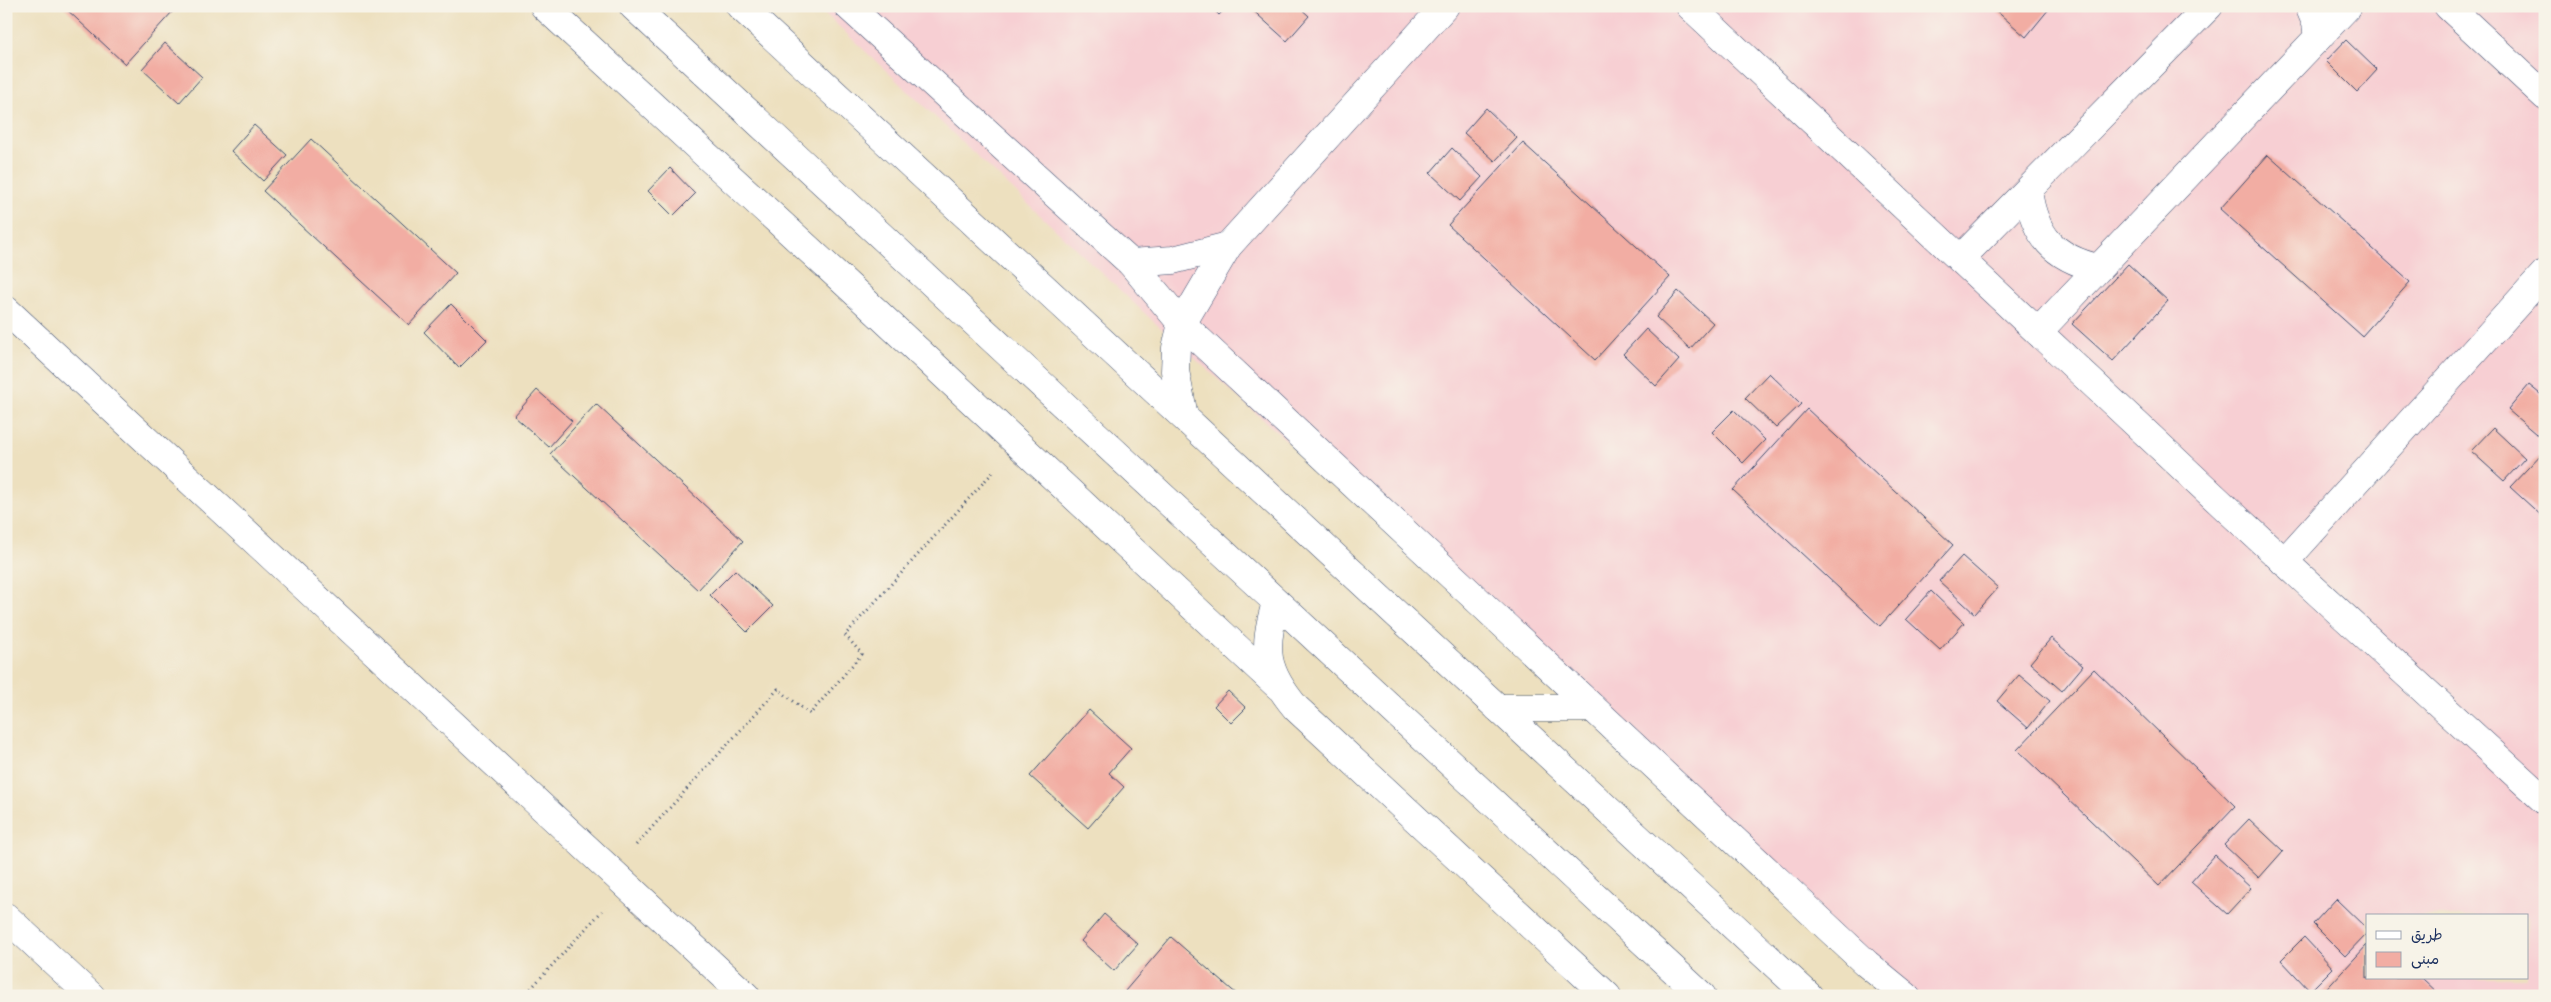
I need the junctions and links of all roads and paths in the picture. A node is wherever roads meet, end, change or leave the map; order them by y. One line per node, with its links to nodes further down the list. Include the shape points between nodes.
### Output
1 (544, 6): 23 (street)
2 (633, 6): 25 (street)
3 (740, 6): 22 (street)
4 (848, 6): 16 (street)
5 (1445, 6): 14 (street)
6 (1690, 6): 15 (street)
7 (2209, 6): 13 (street)
8 (2309, 6): 11 (street)
9 (2348, 6): 11 (street)
10 (2448, 6): 12 (street)
11 (2318, 38): 17 (street)
12 (2545, 96)
13 (2028, 192): 15 (street); 17 (street, via 2030,210 2048,243 2079,264)
14 (1228, 246): 16 (street, via 1173,260); 20 (street)
15 (1960, 259): 21 (street)
16 (1131, 263): 20 (street)
17 (2098, 268): 21 (street)
18 (2545, 273): 24 (street)
19 (6, 310): 30 (street)
20 (1182, 324): 22 (street, via 1175,371); 28 (street)
21 (2038, 332): 24 (street)
22 (1184, 416): 27 (street)
23 (1018, 444): 26 (street); 30 (path, via 845,635 862,654 810,714 778,690)
24 (2284, 562): 29 (street)
25 (1276, 603): 26 (street, via 1268,630 1268,660); 36 (street)
26 (1278, 686): 35 (street, via 1303,715)
27 (1498, 708): 28 (street); 37 (street)
28 (1593, 708): 38 (street)
29 (2545, 801)
30 (619, 879): 33 (path); 34 (street)
31 (6, 917): 32 (street)
32 (91, 996)
33 (524, 996)
34 (746, 996)
35 (1607, 996)
36 (1702, 996)
37 (1810, 996)
38 (1906, 996)

